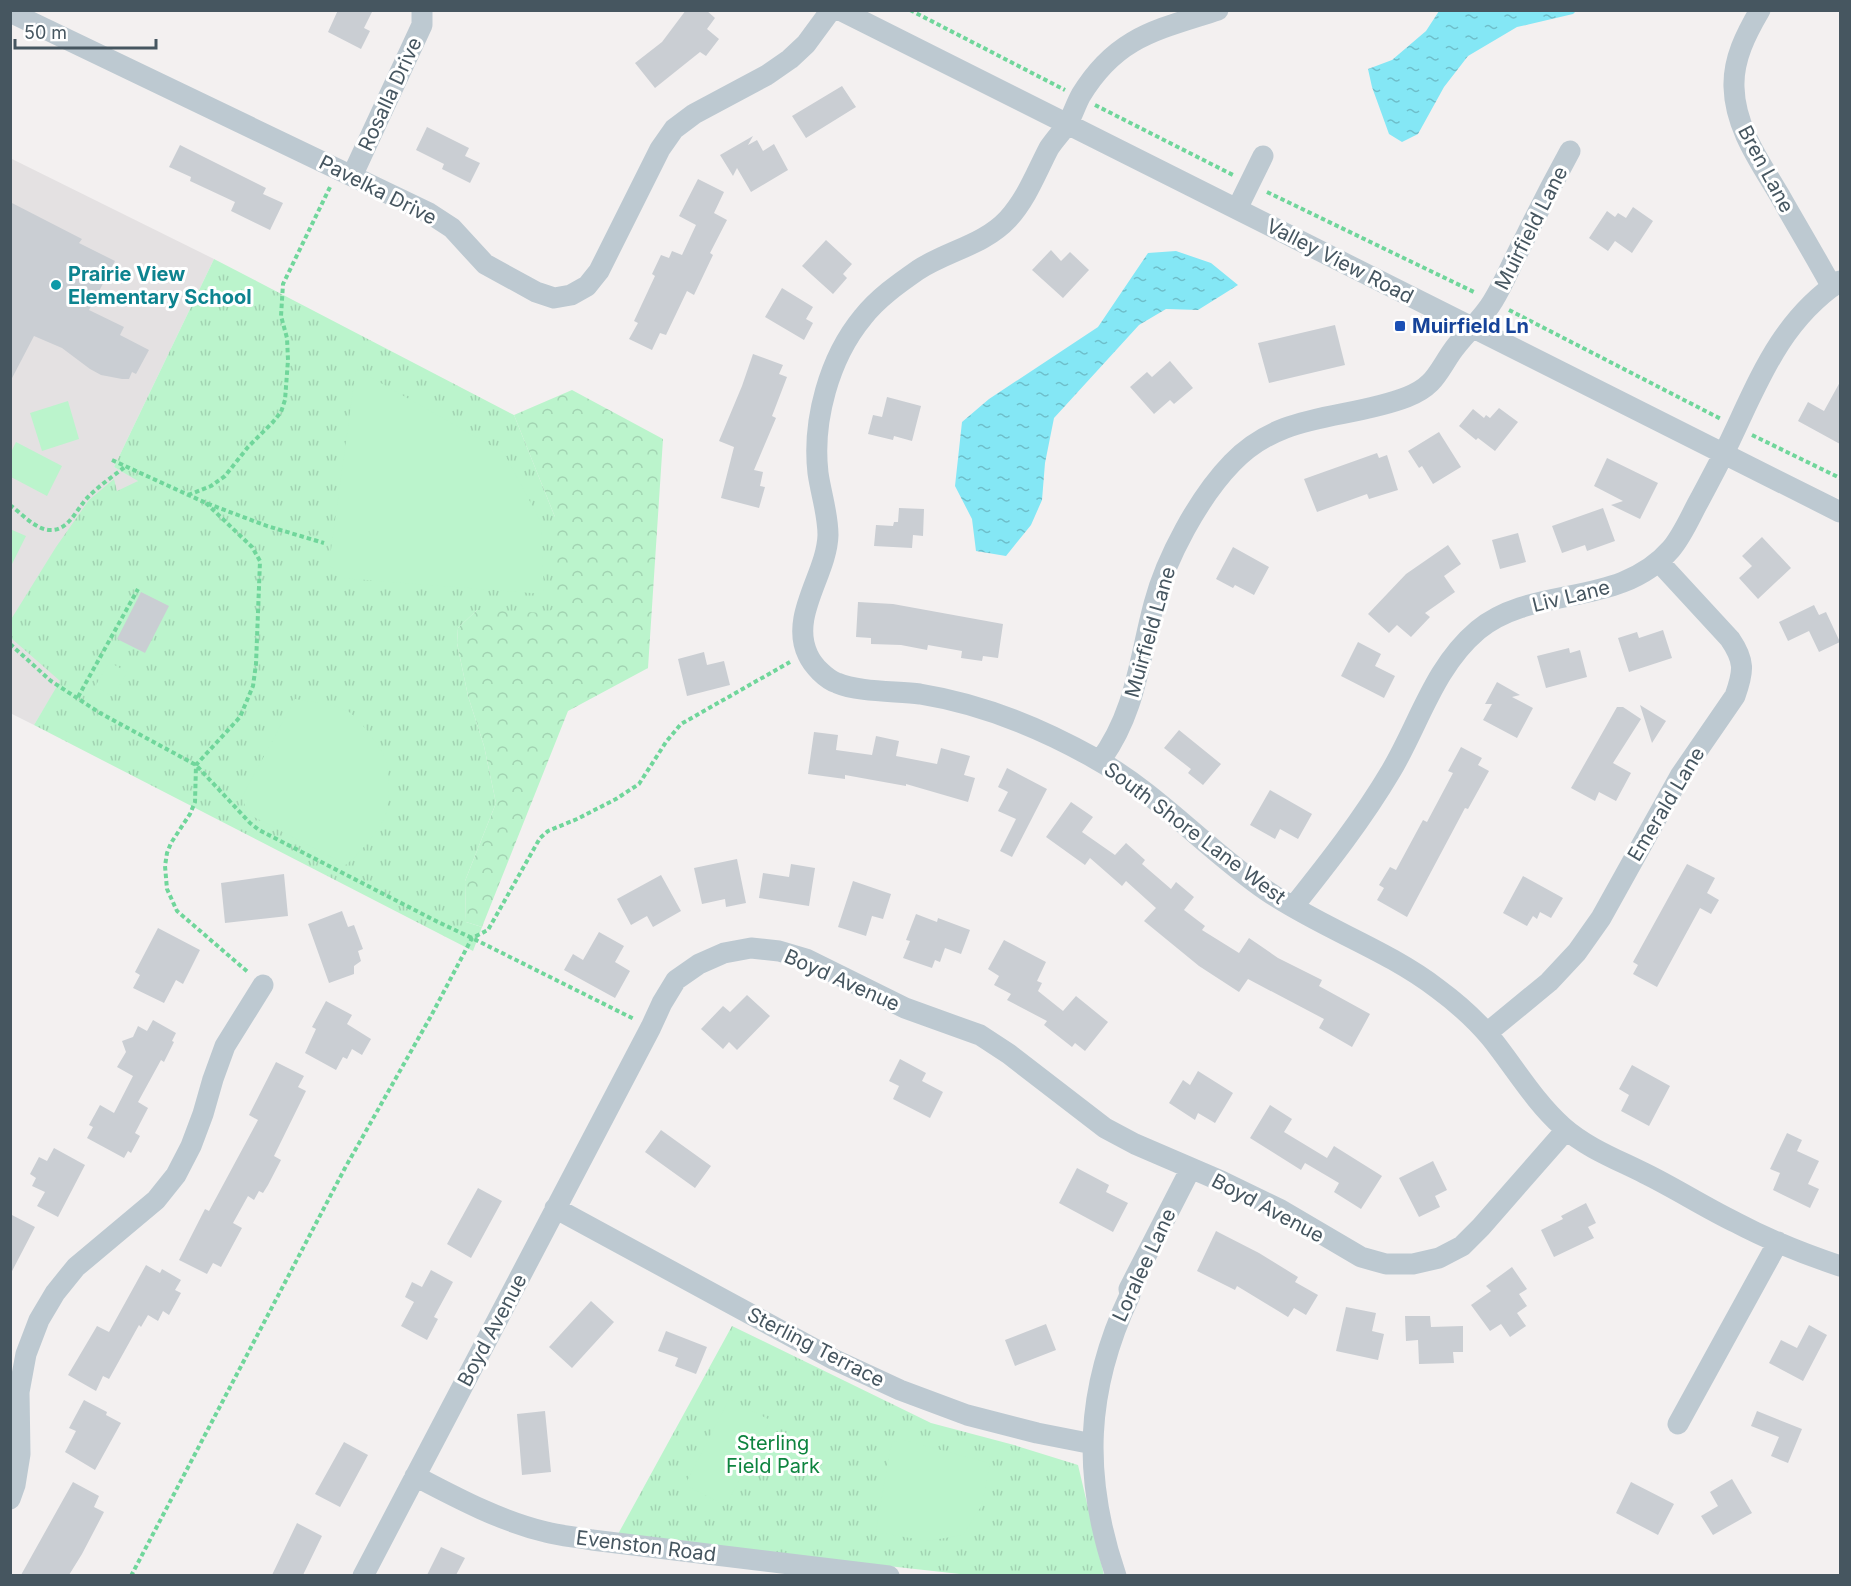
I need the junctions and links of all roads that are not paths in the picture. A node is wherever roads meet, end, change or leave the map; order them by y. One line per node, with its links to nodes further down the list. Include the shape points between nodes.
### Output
1 (422, 10): 10 (street, Rosalla Drive, via 422,25 414,45)
2 (831, 10): 10 (street, Pavelka Drive, via 790,59 674,129 660,149 599,272 588,286 571,295 554,298 536,292 485,264 452,228 429,213)
3 (840, 10): 7 (street, Valley View Road)
4 (1218, 10): 7 (street, via 1128,43 1104,63 1079,97)
5 (1760, 10): 12 (street, Bren Lane, via 1737,58 1737,116)
6 (10, 12): 10 (street, Pavelka Drive)
7 (1067, 124): 11 (street, Valley View Road); 17 (street, South Shore Lane West, via 1018,207 1003,225 983,239 925,265 892,288 862,318 840,352 826,390 818,430 818,471 828,536 803,630 806,653 818,670 836,683 921,694 983,708 1043,731)
8 (1570, 152): 13 (street, Muirfield Lane, via 1493,302)
9 (1263, 156): 11 (street)
10 (352, 176)
11 (1237, 209): 13 (street, Valley View Road)
12 (1836, 284): 14 (street, Liv Lane, via 1786,333 1763,369)
13 (1473, 327): 14 (street, Valley View Road); 17 (street, Muirfield Lane, via 1428,386 1390,402 1282,428 1232,463 1200,505 1173,552 1154,602 1136,687 1124,721)
14 (1724, 454): 15 (street, Valley View Road); 16 (street, Liv Lane, via 1688,522)
15 (1840, 512)
16 (1659, 562): 18 (street, Liv Lane, via 1627,582 1506,614 1480,628 1458,648 1375,797); 20 (street, Emerald Lane, via 1738,652 1743,666 1735,696 1680,776 1601,918 1577,952 1549,982)
17 (1100, 761): 18 (street, South Shore Lane West)
18 (1293, 907): 20 (street, South Shore Lane West, via 1436,987)
19 (262, 986): 29 (street, via 225,1046 204,1114 176,1175 156,1200 76,1267 39,1320 26,1354 19,1392 20,1454)
20 (1487, 1033): 21 (street, South Shore Lane West, via 1538,1102)
21 (1566, 1130): 22 (street, Boyd Avenue, via 1462,1246 1440,1258 1413,1264 1386,1264 1361,1257 1281,1210); 24 (street, South Shore Lane West, via 1591,1147)
22 (1191, 1168): 23 (street, Boyd Avenue, via 1105,1128 980,1035 905,1008 806,959 752,948 724,952 676,980); 27 (street, Loralee Lane, via 1129,1289 1130,1295 1114,1328 1095,1400)
23 (555, 1208): 27 (street, Sterling Terrace, via 833,1359 900,1390 967,1415); 28 (street, Boyd Avenue)
24 (1778, 1242): 25 (street, South Shore Lane West); 26 (street)
25 (1840, 1266)
26 (1678, 1424)
27 (1093, 1444): 32 (street, Loralee Lane, via 1097,1503)
28 (415, 1476): 30 (street, Boyd Avenue); 31 (street, Evenston Road, via 500,1517 546,1532)
29 (10, 1499)
30 (363, 1575)
31 (889, 1575)
32 (1116, 1575)

